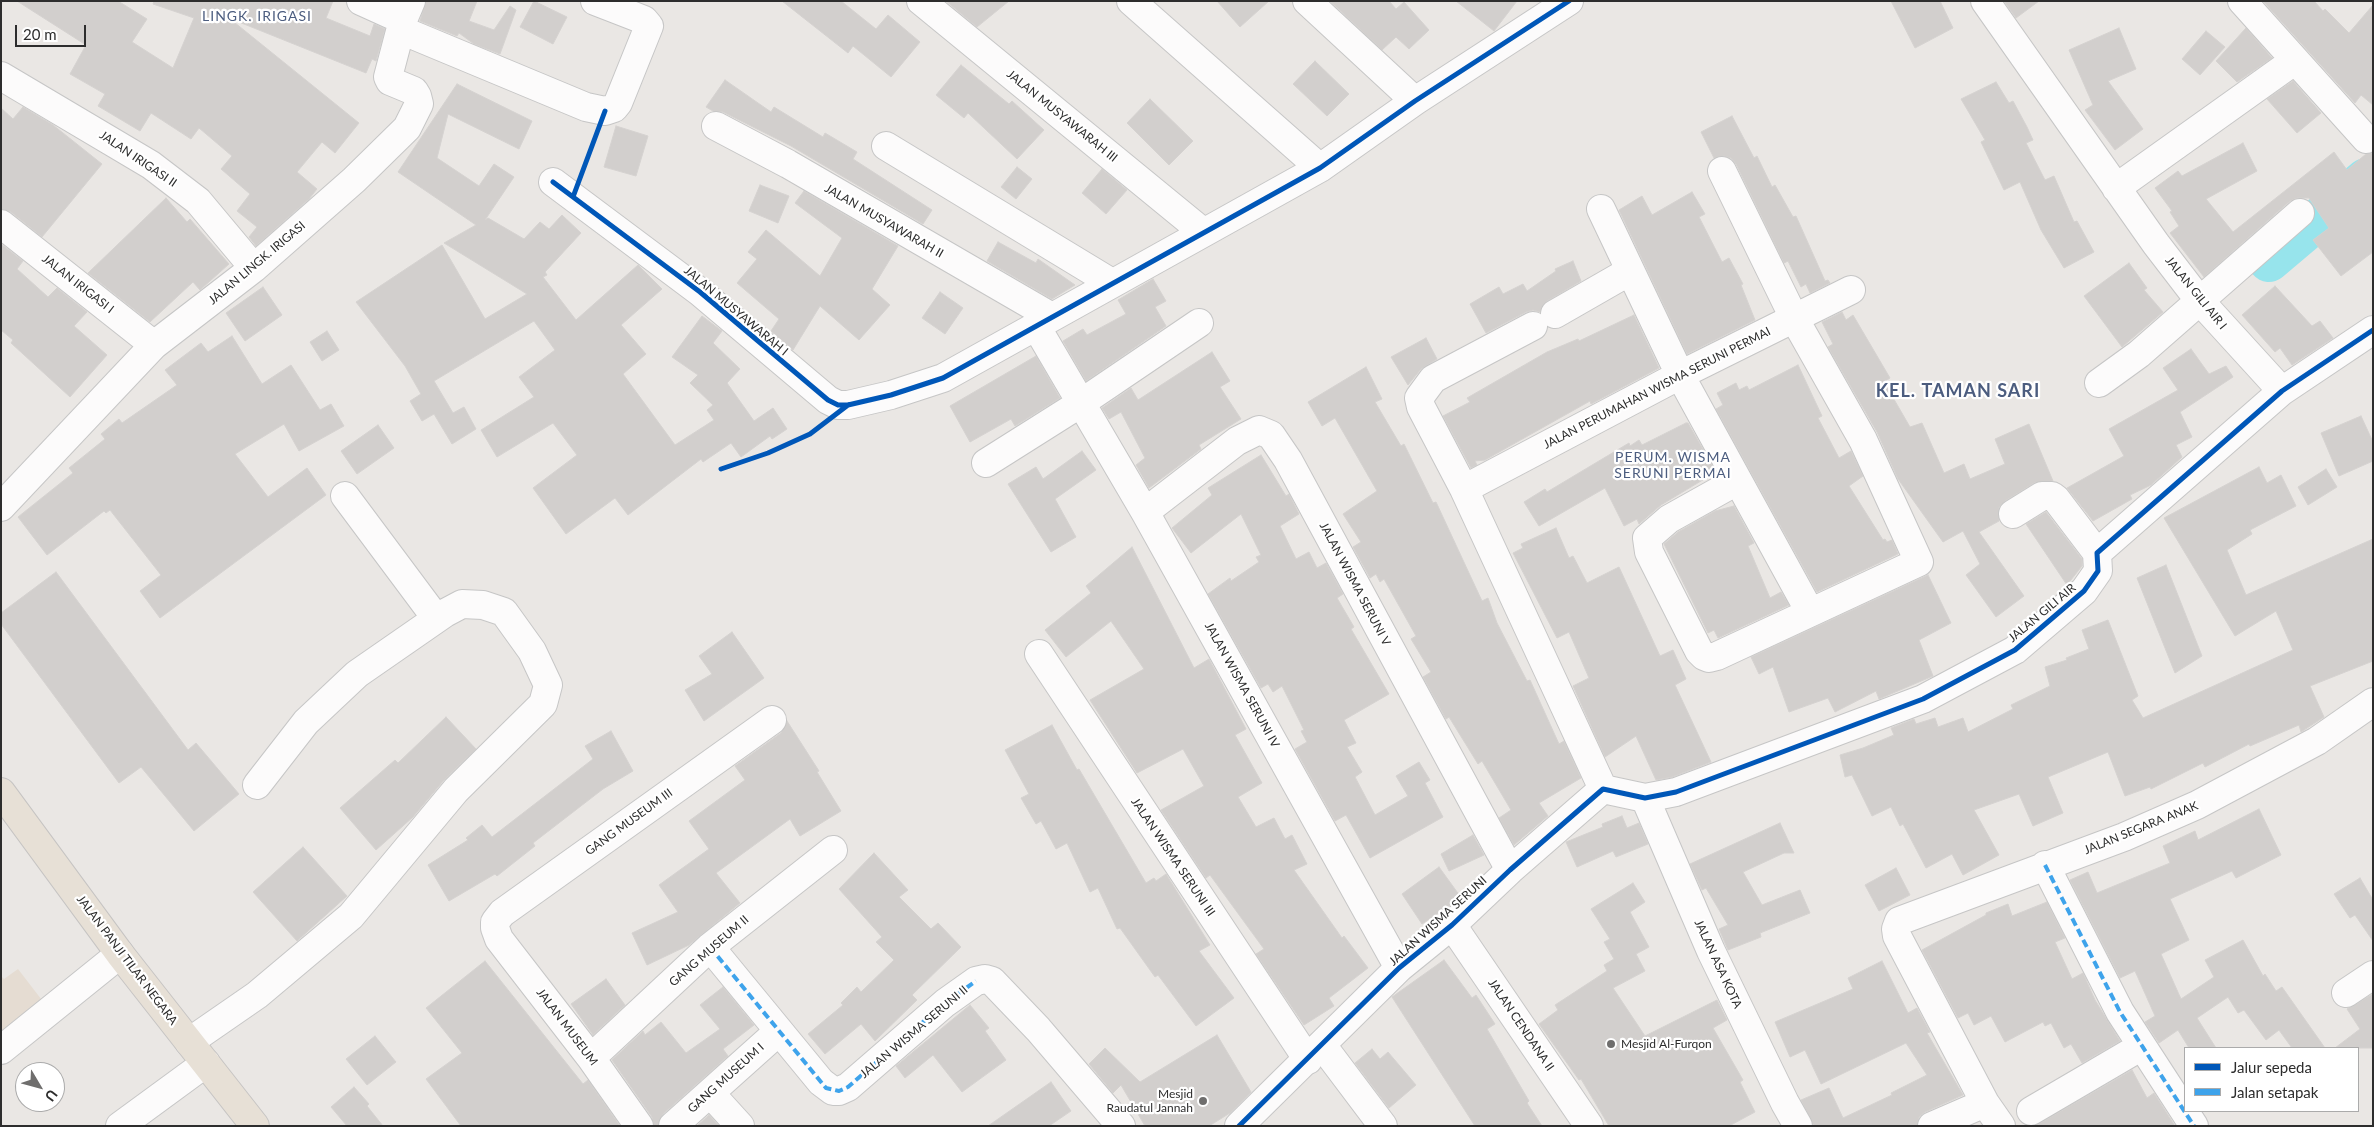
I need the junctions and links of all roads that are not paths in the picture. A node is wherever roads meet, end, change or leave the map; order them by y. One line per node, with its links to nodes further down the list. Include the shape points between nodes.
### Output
1 (361, 1): 9 (street)
2 (596, 1): 9 (street, via 644,20 649,26 618,103 614,108 605,110 586,107)
3 (920, 1): 23 (street, JALAN MUSYAWARAH III)
4 (1131, 1): 16 (street)
5 (1307, 1): 12 (street)
6 (1985, 1): 19 (street, JALAN GILI AIR I)
7 (2242, 1): 10 (street)
8 (1560, 3): 12 (street, JALAN MUSYAWARAH I)
9 (405, 17): 24 (street, JALAN LINGK. IRIGASI, via 388,77 390,81 414,91 417,96 419,104 407,128 354,180)
10 (2294, 61): 14 (street); 19 (street)
11 (1, 76): 24 (street, JALAN IRIGASI II, via 151,165 198,201)
12 (1415, 101): 16 (street, JALAN MUSYAWARAH I)
13 (716, 126): 30 (street, JALAN MUSYAWARAH II, via 788,164)
14 (2366, 139)
15 (886, 146): 26 (street)
16 (1320, 168): 23 (street, JALAN MUSYAWARAH I)
17 (1722, 171): 29 (street)
18 (553, 182): 30 (street, JALAN MUSYAWARAH I, via 700,292 833,403 848,405 942,378)
19 (2116, 188): 28 (street, JALAN GILI AIR I)
20 (1601, 209): 25 (street)
21 (2300, 213): 28 (street)
22 (1, 224): 33 (street, JALAN IRIGASI I)
23 (1203, 232): 26 (street, JALAN MUSYAWARAH I)
24 (254, 268): 33 (street, JALAN LINGK. IRIGASI)
25 (1630, 271): 34 (street); 40 (street, via 1433,380 1420,395 1421,407)
26 (1112, 283): 30 (street, JALAN MUSYAWARAH I)
27 (1851, 290): 29 (street, JALAN PERUMAHAN WISMA SERUNI PERMAI)
28 (2199, 300): 35 (street, via 2139,354); 36 (street, JALAN GILI AIR I)
29 (1794, 318): 34 (street, JALAN PERUMAHAN WISMA SERUNI PERMAI); 46 (street, via 1863,440 1919,562)
30 (1044, 322): 37 (street, JALAN WISMA SERUNI IV)
31 (1199, 323): 37 (street)
32 (2373, 330): 36 (street)
33 (154, 345): 42 (street, JALAN LINGK. IRIGASI)
34 (1680, 374): 39 (street); 40 (street, JALAN PERUMAHAN WISMA SERUNI PERMAI)
35 (2099, 383)
36 (2282, 392): 45 (street)
37 (1081, 403): 38 (street); 43 (street, JALAN WISMA SERUNI IV)
38 (986, 463)
39 (1737, 481): 46 (street); 46 (street, via 1669,519 1647,538 1649,552 1699,652 1708,658 1717,656)
40 (1464, 489): 52 (street)
41 (345, 496): 47 (street)
42 (1, 507)
43 (1145, 512): 57 (street, JALAN WISMA SERUNI V, via 1237,440 1259,430 1271,435 1288,460); 62 (street, JALAN WISMA SERUNI IV)
44 (2013, 514): 45 (street, via 2042,496 2052,496)
45 (2097, 553): 54 (street, JALAN GILI AIR, via 2098,571 2084,591 2015,650 1923,699 1676,792)
46 (1810, 612)
47 (436, 618): 51 (street, via 357,674 318,710); 66 (street, via 462,604 483,605 504,612 532,651 548,685 543,704 456,790 351,916 257,995)
48 (1039, 654): 69 (street, JALAN WISMA SERUNI III)
49 (2373, 702): 56 (street, JALAN SEGARA ANAK, via 2317,741 2197,805 2124,837)
50 (772, 720): 59 (street, GANG MUSEUM III, via 502,913)
51 (257, 785)
52 (1603, 789): 54 (street); 57 (street, JALAN WISMA SERUNI)
53 (1, 792): 61 (main road, JALAN PANJI TILAR NEGARA)
54 (1645, 798): 86 (street, JALAN ASA KOTA, via 1712,951)
55 (833, 850): 60 (street, GANG MUSEUM II)
56 (2045, 865): 67 (street, via 2120,1012); 73 (street, JALAN SEGARA ANAK, via 1903,918 1897,926 1897,936)
57 (1510, 870): 58 (street, JALAN WISMA SERUNI)
58 (1452, 924): 62 (street, JALAN WISMA SERUNI); 85 (street, JALAN CENDANA II)
59 (494, 928): 70 (street, JALAN MUSEUM, via 499,939)
60 (710, 947): 65 (street, JALAN WISMA SERUNI II); 70 (street, GANG MUSEUM II)
61 (120, 954): 66 (main road, JALAN PANJI TILAR NEGARA); 68 (street)
62 (1399, 968): 69 (street, JALAN WISMA SERUNI)
63 (2373, 976): 64 (street)
64 (2346, 993)
65 (779, 1031): 72 (street, GANG MUSEUM I); 82 (street, JALAN WISMA SERUNI II, via 826,1088 839,1092 945,1003 976,981 992,981)
66 (189, 1042): 71 (main road, JALAN PANJI TILAR NEGARA)
67 (2142, 1046): 74 (street); 75 (street)
68 (1, 1050)
69 (1315, 1052): 83 (street, JALAN WISMA SERUNI); 84 (street, JALAN WISMA SERUNI III)
70 (591, 1058): 79 (street, JALAN MUSEUM)
71 (206, 1063): 77 (street); 78 (main road, JALAN PANJI TILAR NEGARA)
72 (710, 1094): 80 (street, GANG MUSEUM I); 81 (street)
73 (1984, 1102): 87 (street); 88 (street)
74 (2032, 1111)
75 (2184, 1111)
76 (2185, 1112): 89 (street)
77 (120, 1126)
78 (255, 1126)
79 (639, 1126)
80 (673, 1126)
81 (740, 1126)
82 (1121, 1126)
83 (1239, 1126)
84 (1383, 1126)
85 (1589, 1126)
86 (1798, 1126)
87 (1932, 1126)
88 (2001, 1126)
89 (2194, 1126)

